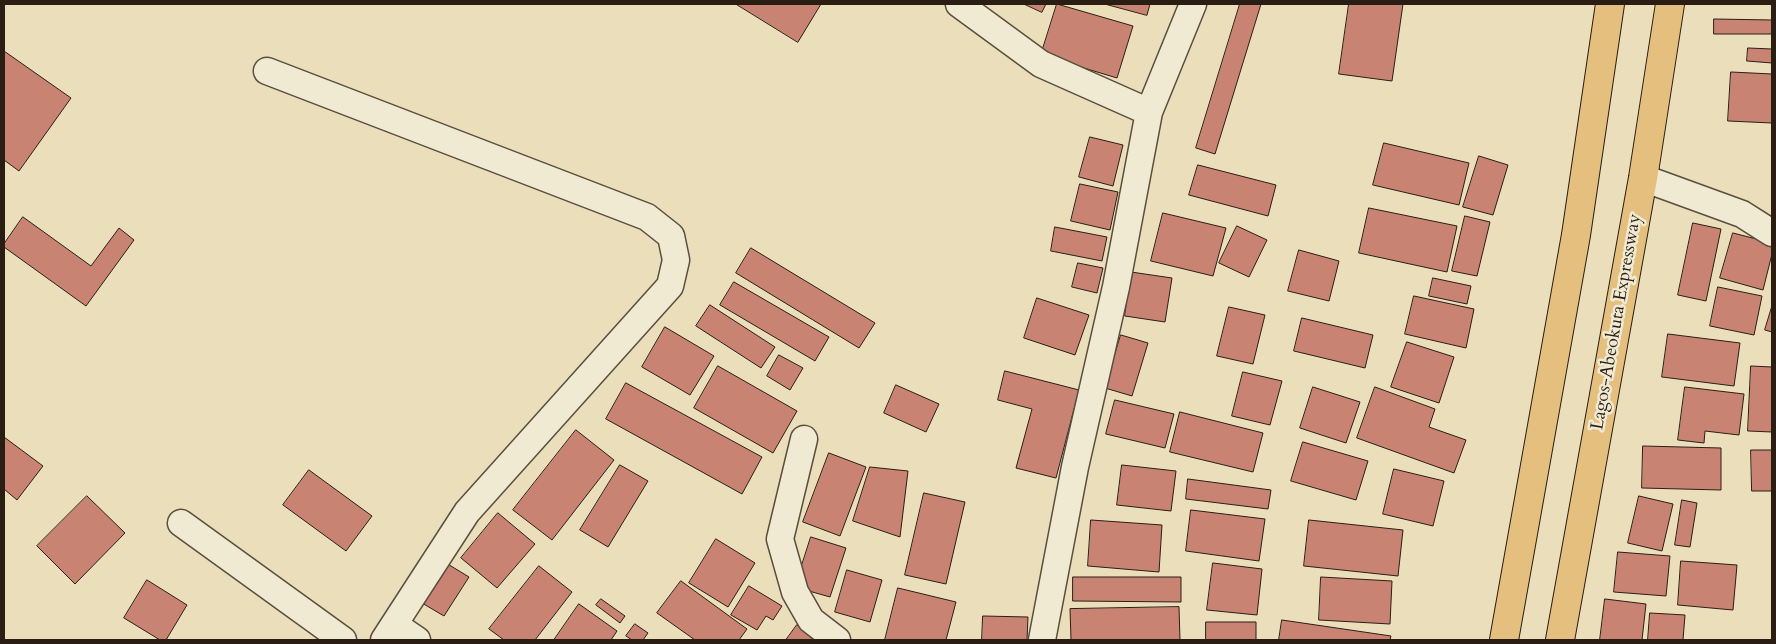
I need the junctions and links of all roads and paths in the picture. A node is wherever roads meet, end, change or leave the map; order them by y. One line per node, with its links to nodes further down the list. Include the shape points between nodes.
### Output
1 (959, 4): 6 (street, via 1041,64)
2 (1194, 4): 6 (street)
3 (1610, 4): 16 (highway, via 1576,235)
4 (1670, 4): 7 (highway, Lagos-Abeokuta Expressway)
5 (267, 71): 11 (street, via 647,217 671,236 676,260 670,286 467,512)
6 (1149, 112): 15 (street, via 1116,287 1074,467)
7 (1643, 178): 8 (street, via 1742,214); 17 (highway, Lagos-Abeokuta Expressway)
8 (1772, 233)
9 (804, 439): 14 (street, via 780,539 795,592 811,620)
10 (181, 524): 12 (street)
11 (390, 633): 13 (street)
12 (343, 640)
13 (417, 640)
14 (837, 640)
15 (1042, 640)
16 (1504, 640)
17 (1560, 640)

